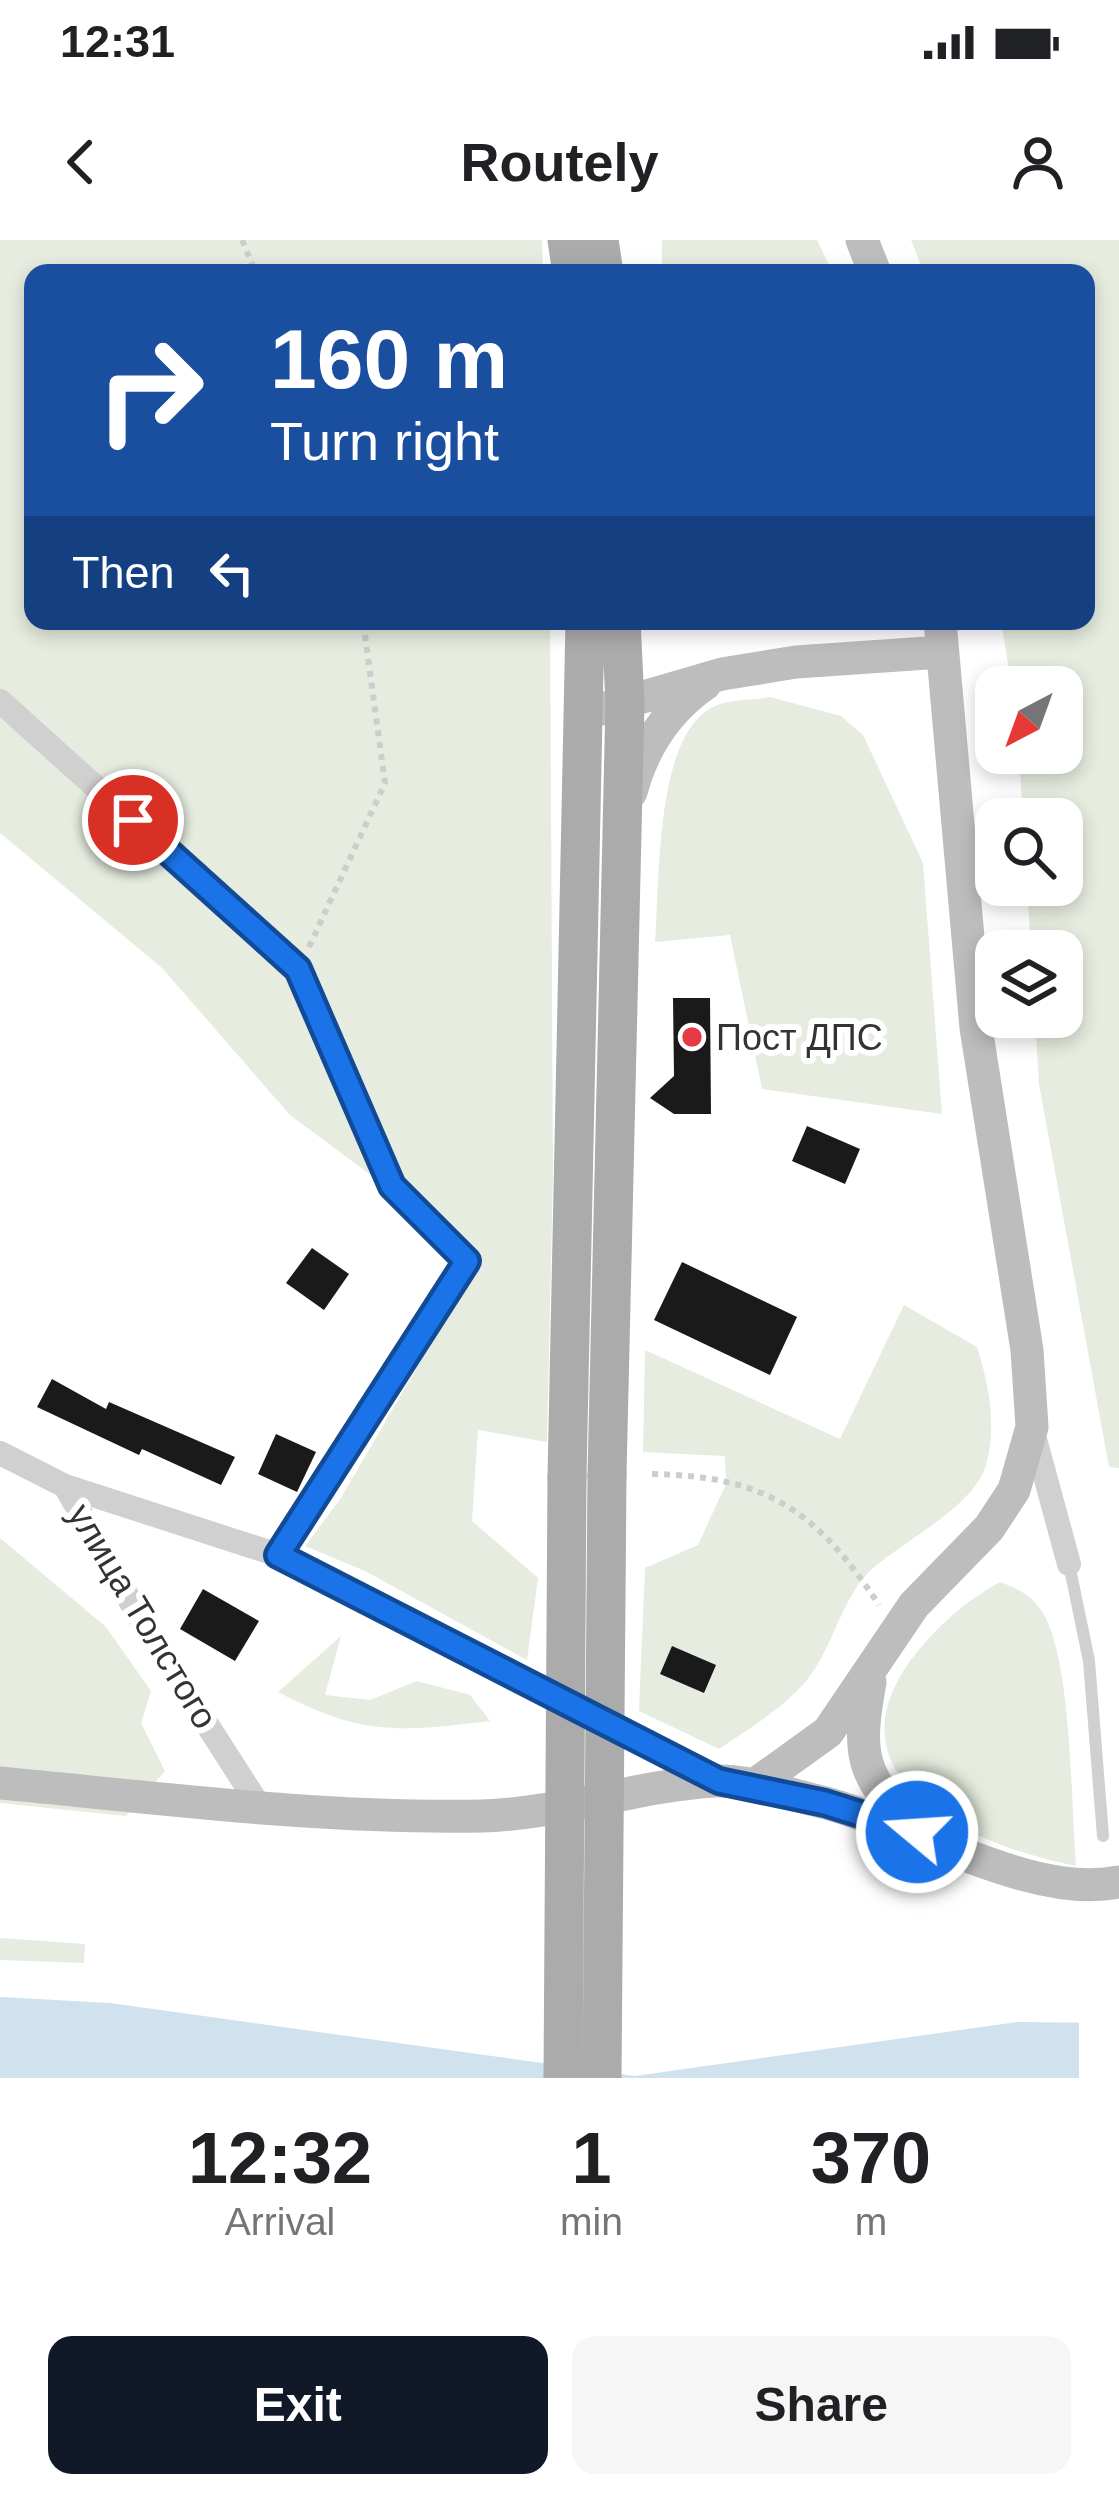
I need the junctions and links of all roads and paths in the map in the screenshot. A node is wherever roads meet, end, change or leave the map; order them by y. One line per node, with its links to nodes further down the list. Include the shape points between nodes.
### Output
1 (364, 630): 10 (path, via 385,783)
2 (586, 630): 8 (main road)
3 (621, 630): 7 (main road)
4 (941, 637): 5 (street); 11 (street, via 976,1028)
5 (722, 674): 7 (street); 9 (street, via 670,714 645,748)
6 (0, 701): 10 (street)
7 (625, 703): 8 (street); 9 (main road)
8 (586, 713): 26 (main road, bridge)
9 (621, 828): 27 (main road, bridge)
10 (298, 969): 15 (street, via 392,1186 467,1261)
11 (1032, 1427): 16 (street); 17 (street, via 1014,1490 989,1528)
12 (0, 1454): 14 (street, улица Толстого)
13 (652, 1474): 17 (path, via 747,1485 814,1522)
14 (65, 1486): 15 (street); 22 (street, улица Толстого)
15 (278, 1555): 19 (street)
16 (1069, 1564): 24 (lane, via 1089,1661)
17 (897, 1631): 18 (street)
18 (873, 1668): 21 (street, via 828,1732); 23 (street, via 860,1740 878,1793)
19 (719, 1781): 21 (street); 22 (street, via 485,1816)
20 (0, 1784): 22 (street)
21 (753, 1786): 23 (street)
22 (260, 1807)
23 (917, 1832): 25 (street, via 1020,1874)
24 (1103, 1836)
25 (1119, 1882)
26 (562, 2078)
27 (602, 2078)

